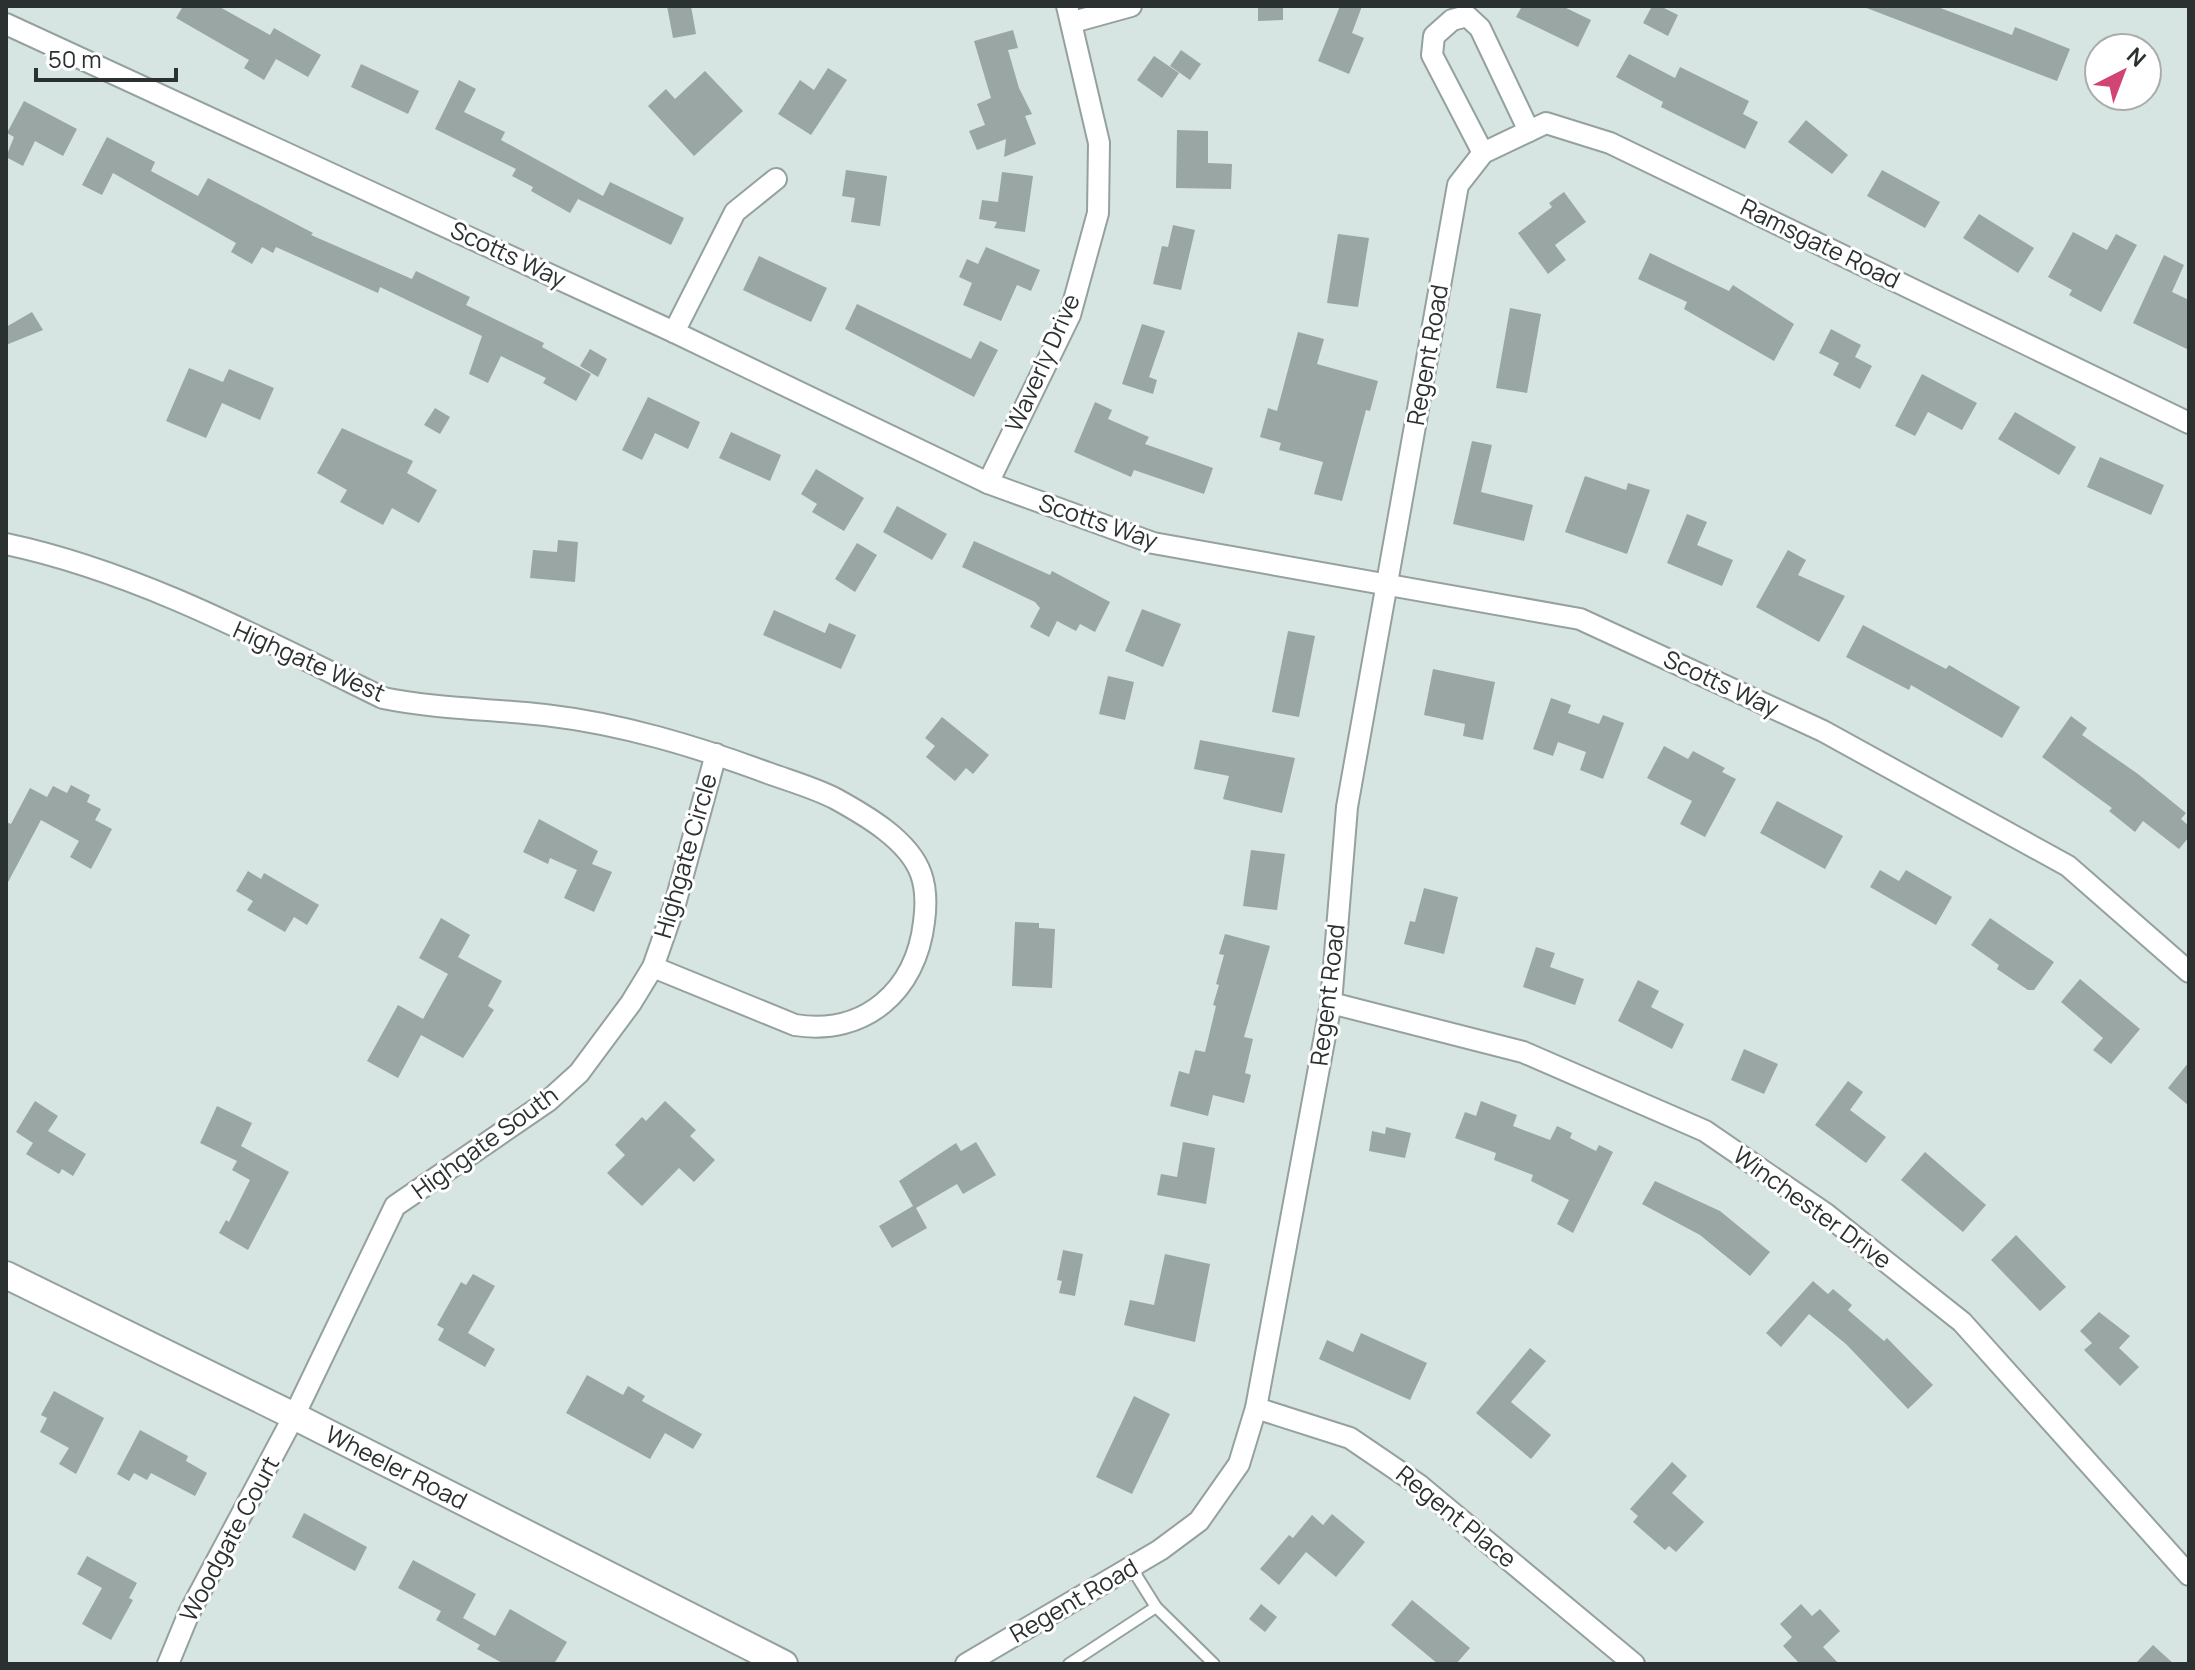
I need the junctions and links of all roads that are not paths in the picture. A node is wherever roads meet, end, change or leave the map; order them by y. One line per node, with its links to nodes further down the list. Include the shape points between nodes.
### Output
1 (1131, 6): 2 (street)
2 (1070, 14): 10 (street, Waverly Drive, via 1099,143 1098,213 1070,315)
3 (6, 24): 8 (street, Scotts Way)
4 (1529, 131): 5 (street, Ramsgate Road); 5 (street, via 1480,28 1467,16 1452,20 1434,36 1432,55); 9 (street, Ramsgate Road, via 1546,123 1610,143)
5 (1483, 153): 7 (street, Ramsgate Road)
6 (776, 179): 8 (street, via 735,212)
7 (1458, 185): 12 (street, Regent Road)
8 (674, 332): 10 (street, Scotts Way)
9 (2189, 423)
10 (988, 483): 12 (street, Scotts Way, via 1153,543)
11 (6, 544): 13 (street, Highgate West, via 86,564 138,585 383,698 426,707 591,721)
12 (1387, 586): 15 (street, Scotts Way, via 1580,619 1823,731 2068,866); 16 (street, Regent Road, via 1347,807)
13 (716, 754): 14 (street, Highgate Circle, via 694,846); 14 (street, Highgate Circle, via 832,797 898,842 921,873 926,906 921,943 912,973 870,1013 815,1028 731,1002)
14 (653, 967): 19 (street, Highgate South, via 579,1073 548,1101 395,1206)
15 (2189, 972)
16 (1331, 1003): 18 (street, Regent Road); 21 (street, Winchester Drive, via 1523,1052 1705,1131 1826,1214 1962,1322)
17 (6, 1275): 19 (street, Wheeler Road)
18 (1256, 1408): 20 (street, Regent Road, via 1239,1464 1199,1521); 29 (street, Regent Place, via 1350,1438 1373,1453 1419,1485)
19 (294, 1416): 24 (street, Woodgate Court, via 189,1613); 25 (street, Wheeler Road)
20 (1131, 1567): 22 (lane); 23 (street, Regent Road)
21 (2189, 1575)
22 (1156, 1607): 27 (lane); 28 (lane)
23 (990, 1658): 26 (street, Regent Road)
24 (168, 1664)
25 (784, 1664)
26 (966, 1664)
27 (1069, 1664)
28 (1214, 1664)
29 (1634, 1664)

